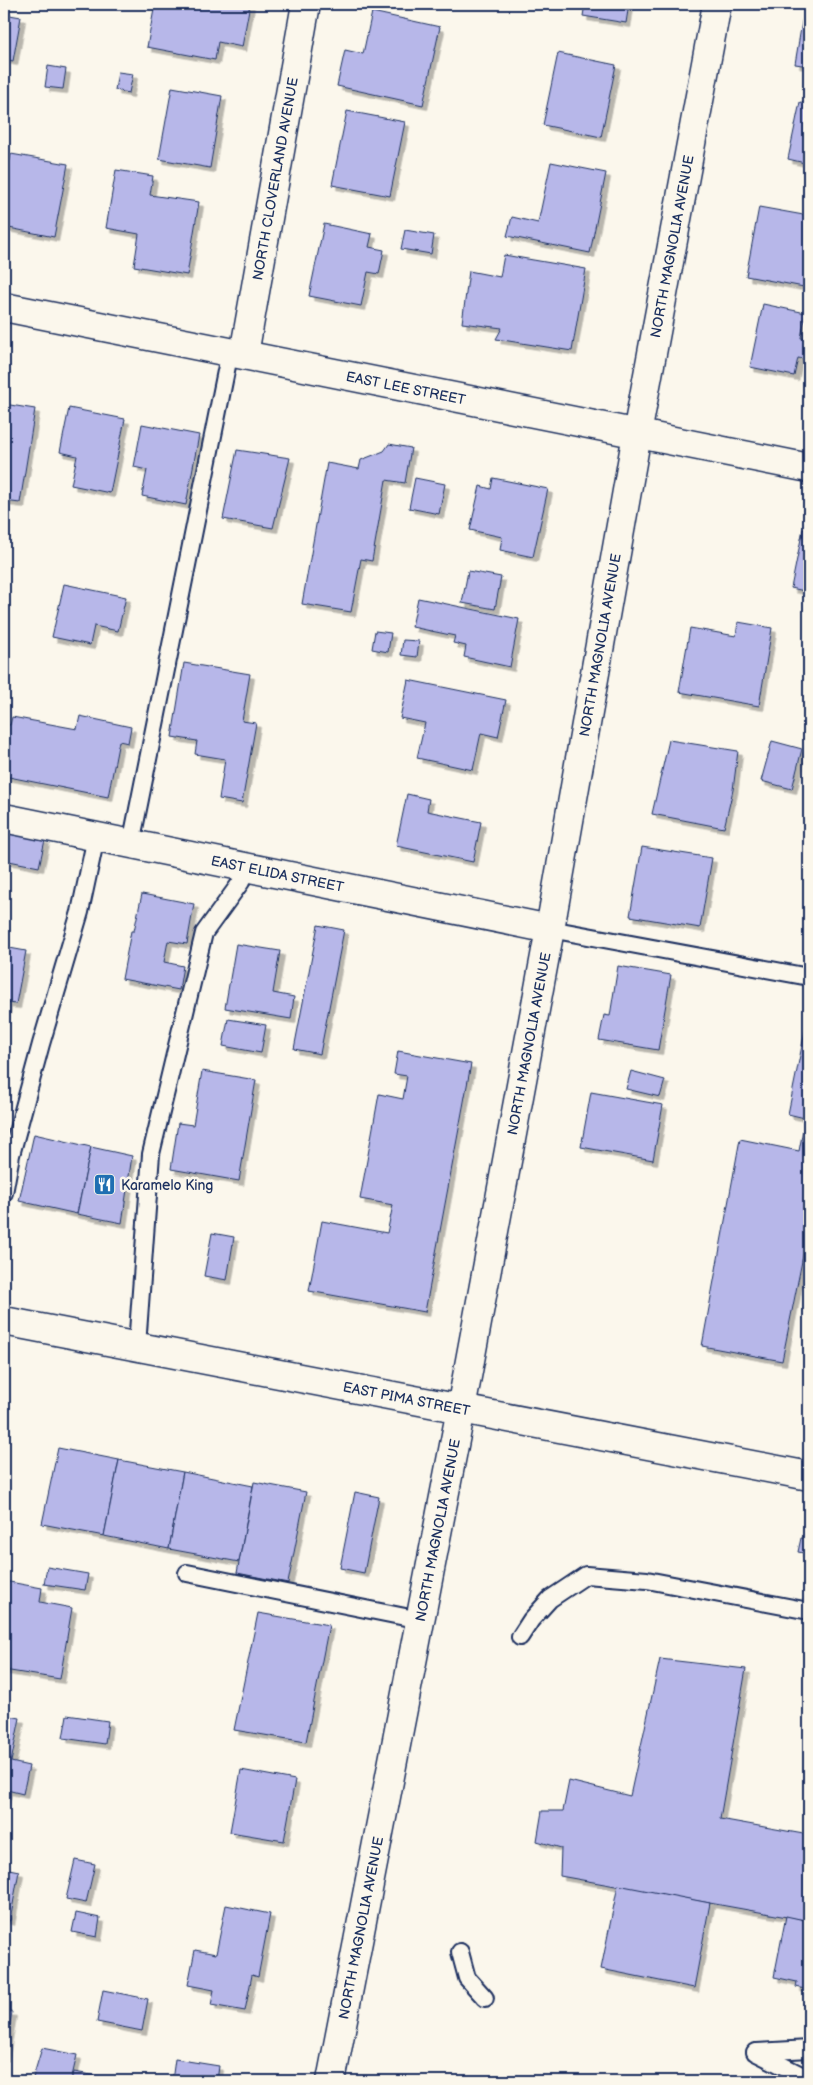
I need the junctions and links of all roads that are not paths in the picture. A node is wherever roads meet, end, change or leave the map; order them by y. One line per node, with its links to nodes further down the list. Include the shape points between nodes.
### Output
1 (306, 4): 4 (street, NORTH CLOVERLAND AVENUE)
2 (717, 4): 5 (street, NORTH MAGNOLIA AVENUE)
3 (4, 307): 4 (street, EAST LEE STREET)
4 (237, 352): 5 (street, EAST LEE STREET); 9 (lane)
5 (637, 434): 6 (street, EAST LEE STREET); 11 (street, NORTH MAGNOLIA AVENUE)
6 (809, 468)
7 (4, 818): 8 (street, EAST ELIDA STREET)
8 (96, 837): 9 (street, EAST ELIDA STREET); 13 (lane, via 80,912 41,1044)
9 (131, 844): 10 (street, EAST ELIDA STREET)
10 (244, 868): 11 (street, EAST ELIDA STREET); 15 (lane, via 241,882 204,933 151,1154)
11 (550, 929): 12 (lane); 16 (street, NORTH MAGNOLIA AVENUE)
12 (809, 977)
13 (4, 1193)
14 (4, 1321): 15 (street, EAST PIMA STREET)
15 (137, 1346): 16 (street, EAST PIMA STREET)
16 (462, 1409): 17 (street, EAST PIMA STREET); 20 (street, NORTH MAGNOLIA AVENUE)
17 (809, 1476)
18 (187, 1573): 20 (lane)
19 (809, 1611): 21 (lane, via 647,1580 586,1575 550,1599)
20 (420, 1620): 26 (street, NORTH MAGNOLIA AVENUE)
21 (520, 1637)
22 (460, 1952): 23 (lane, via 467,1978)
23 (485, 1998)
24 (809, 2050): 25 (lane, via 755,2052)
25 (809, 2079)
26 (331, 2081)

